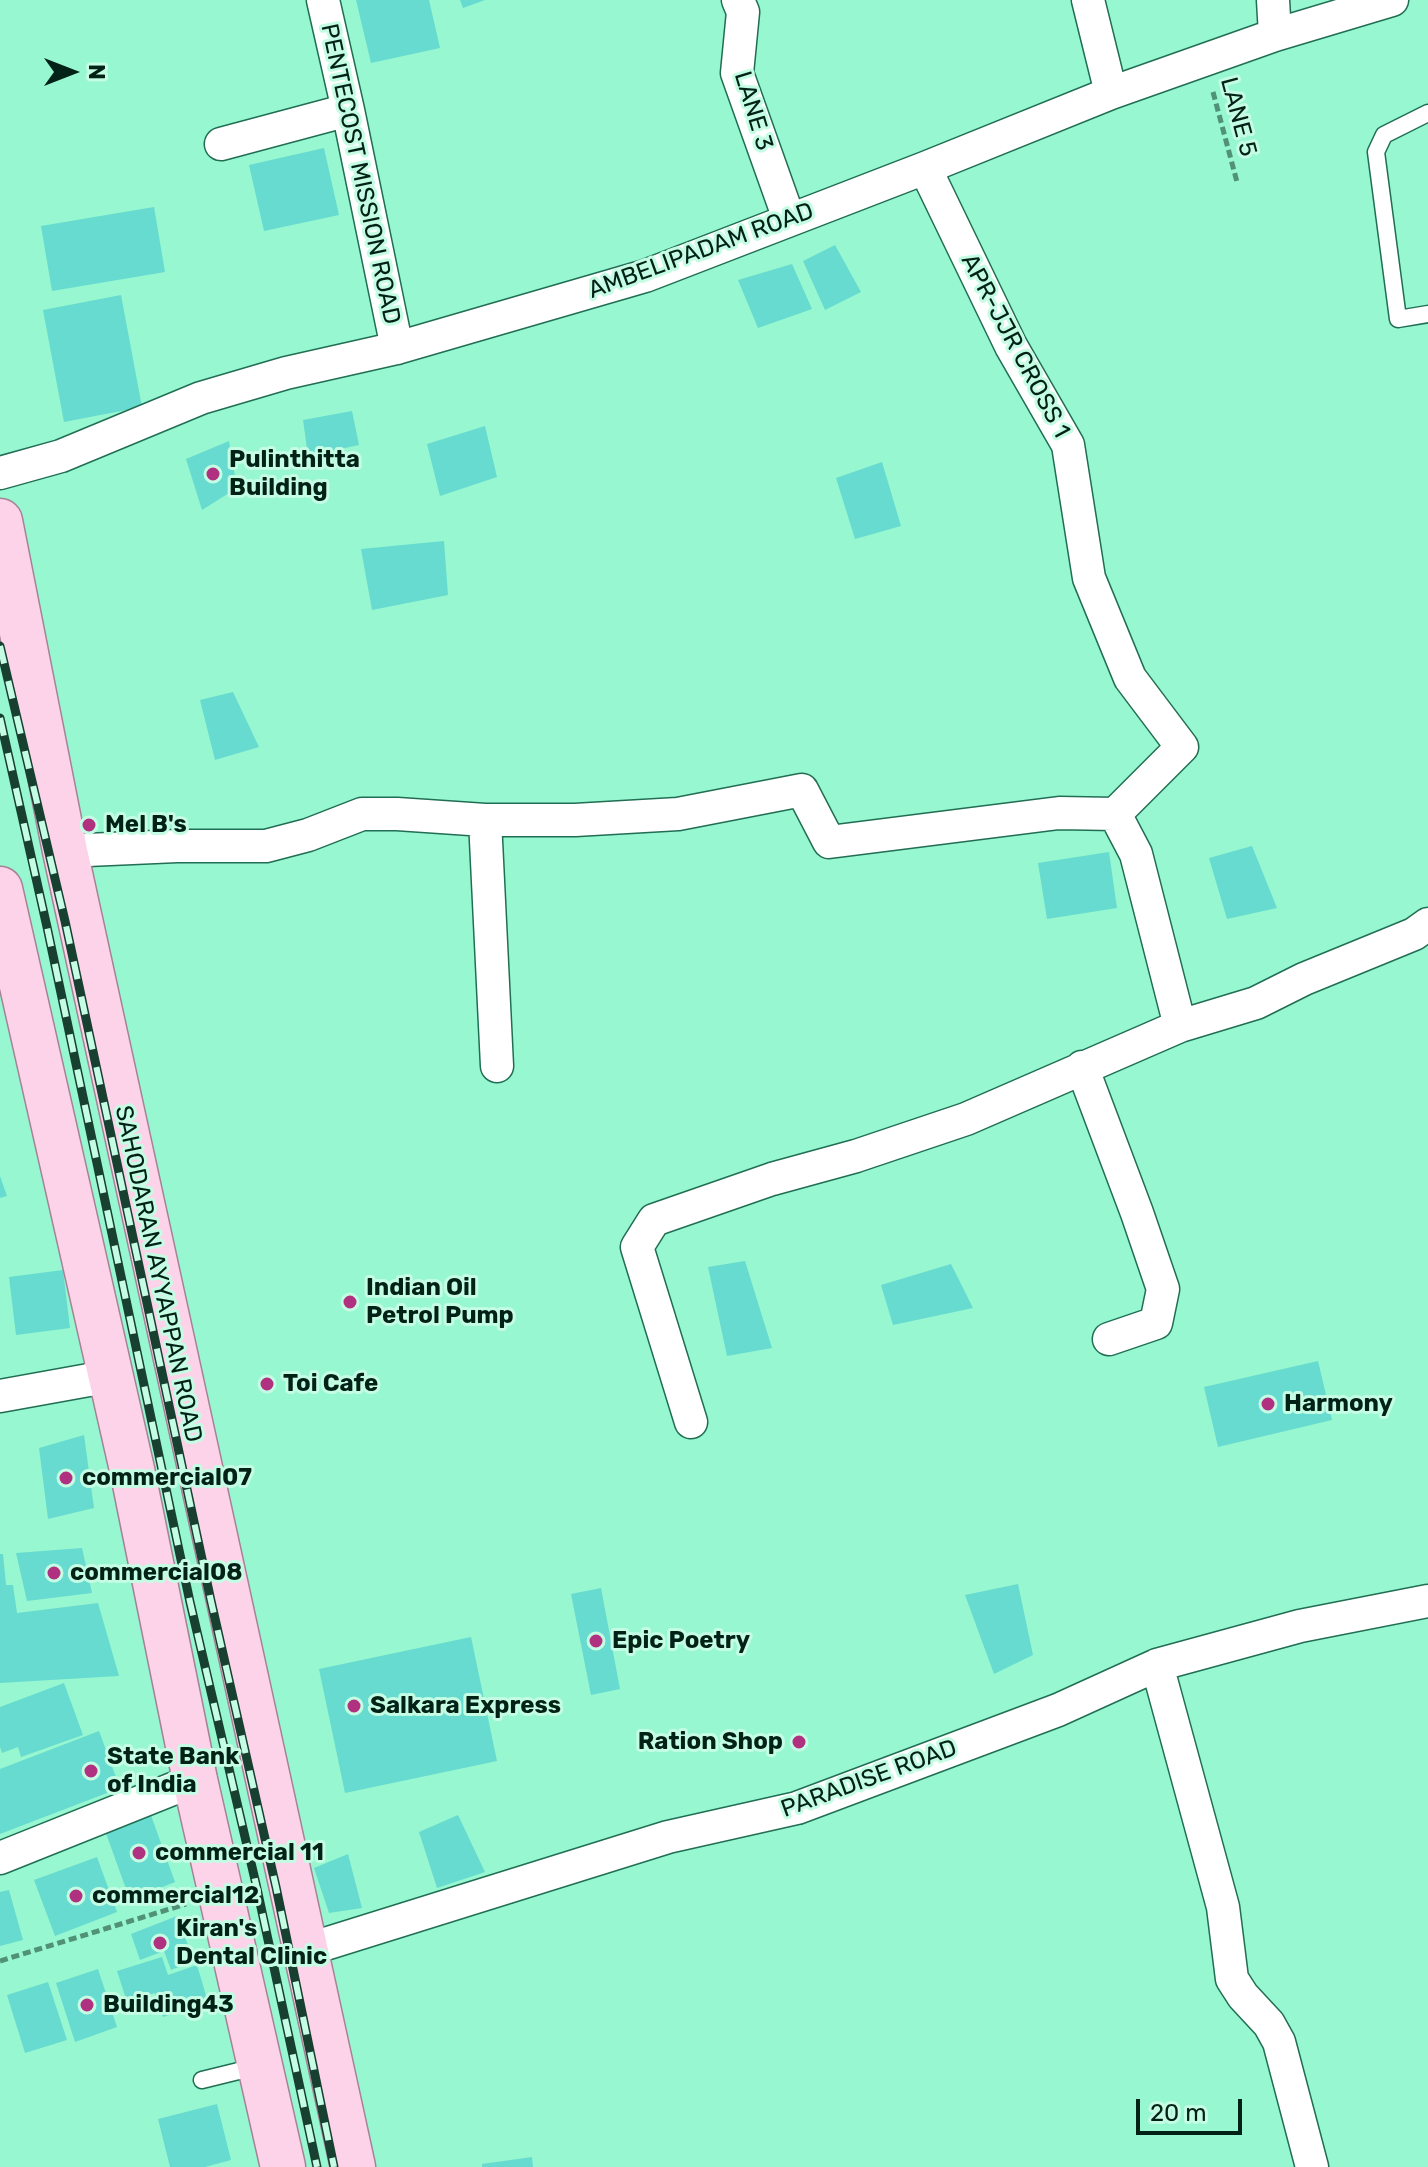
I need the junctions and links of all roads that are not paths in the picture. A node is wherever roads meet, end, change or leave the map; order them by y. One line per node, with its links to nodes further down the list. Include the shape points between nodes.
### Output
1 (323, 0): 8 (street, PENTECOST MISSION ROAD)
2 (738, 0): 12 (street, LANE 3, via 743,12 737,73)
3 (1088, 0): 7 (street)
4 (1273, 0): 6 (street)
5 (1392, 0): 6 (street, AMBELIPADAM ROAD)
6 (1275, 35): 7 (street, AMBELIPADAM ROAD)
7 (1111, 93): 11 (street, AMBELIPADAM ROAD)
8 (348, 110): 10 (street); 14 (street, PENTECOST MISSION ROAD)
9 (1428, 113): 13 (lane, via 1384,135 1376,152 1398,319)
10 (221, 144)
11 (925, 168): 12 (street, AMBELIPADAM ROAD); 17 (street, APR-JJR CROSS 1, via 1011,346 1068,445 1089,578 1130,678 1182,747)
12 (789, 219): 14 (street, AMBELIPADAM ROAD, via 645,276)
13 (1428, 314)
14 (397, 348): 15 (street, AMBELIPADAM ROAD, via 201,398 61,456)
15 (0, 473)
16 (0, 521): 19 (main road, SAHODARAN AYYAPPAN ROAD)
17 (1115, 814): 18 (street, via 1059,813 829,842 802,790 678,814); 22 (street, via 1136,854)
18 (485, 820): 19 (street, via 362,814 266,846); 23 (street)
19 (65, 851): 33 (main road, SAHODARAN AYYAPPAN ROAD)
20 (3, 916): 26 (main road)
21 (1428, 924): 22 (street, via 1256,1003)
22 (1180, 1026): 24 (street)
23 (497, 1066)
24 (1082, 1067): 25 (street, via 1163,1289 1156,1323); 28 (street, via 966,1119 654,1220 637,1247)
25 (1109, 1339)
26 (111, 1376): 27 (street); 31 (main road)
27 (0, 1396)
28 (691, 1422)
29 (1428, 1601): 30 (street, PARADISE ROAD, via 1300,1626)
30 (1157, 1665): 33 (street, PARADISE ROAD, via 1058,1710 797,1808 668,1837); 36 (street, via 1223,1907 1232,1979 1279,2042)
31 (195, 1780): 32 (street); 34 (main road)
32 (0, 1858)
33 (306, 1950): 38 (main road, SAHODARAN AYYAPPAN ROAD)
34 (260, 2066): 35 (lane); 37 (main road)
35 (202, 2080)
36 (1306, 2165)
37 (283, 2167)
38 (353, 2167)

